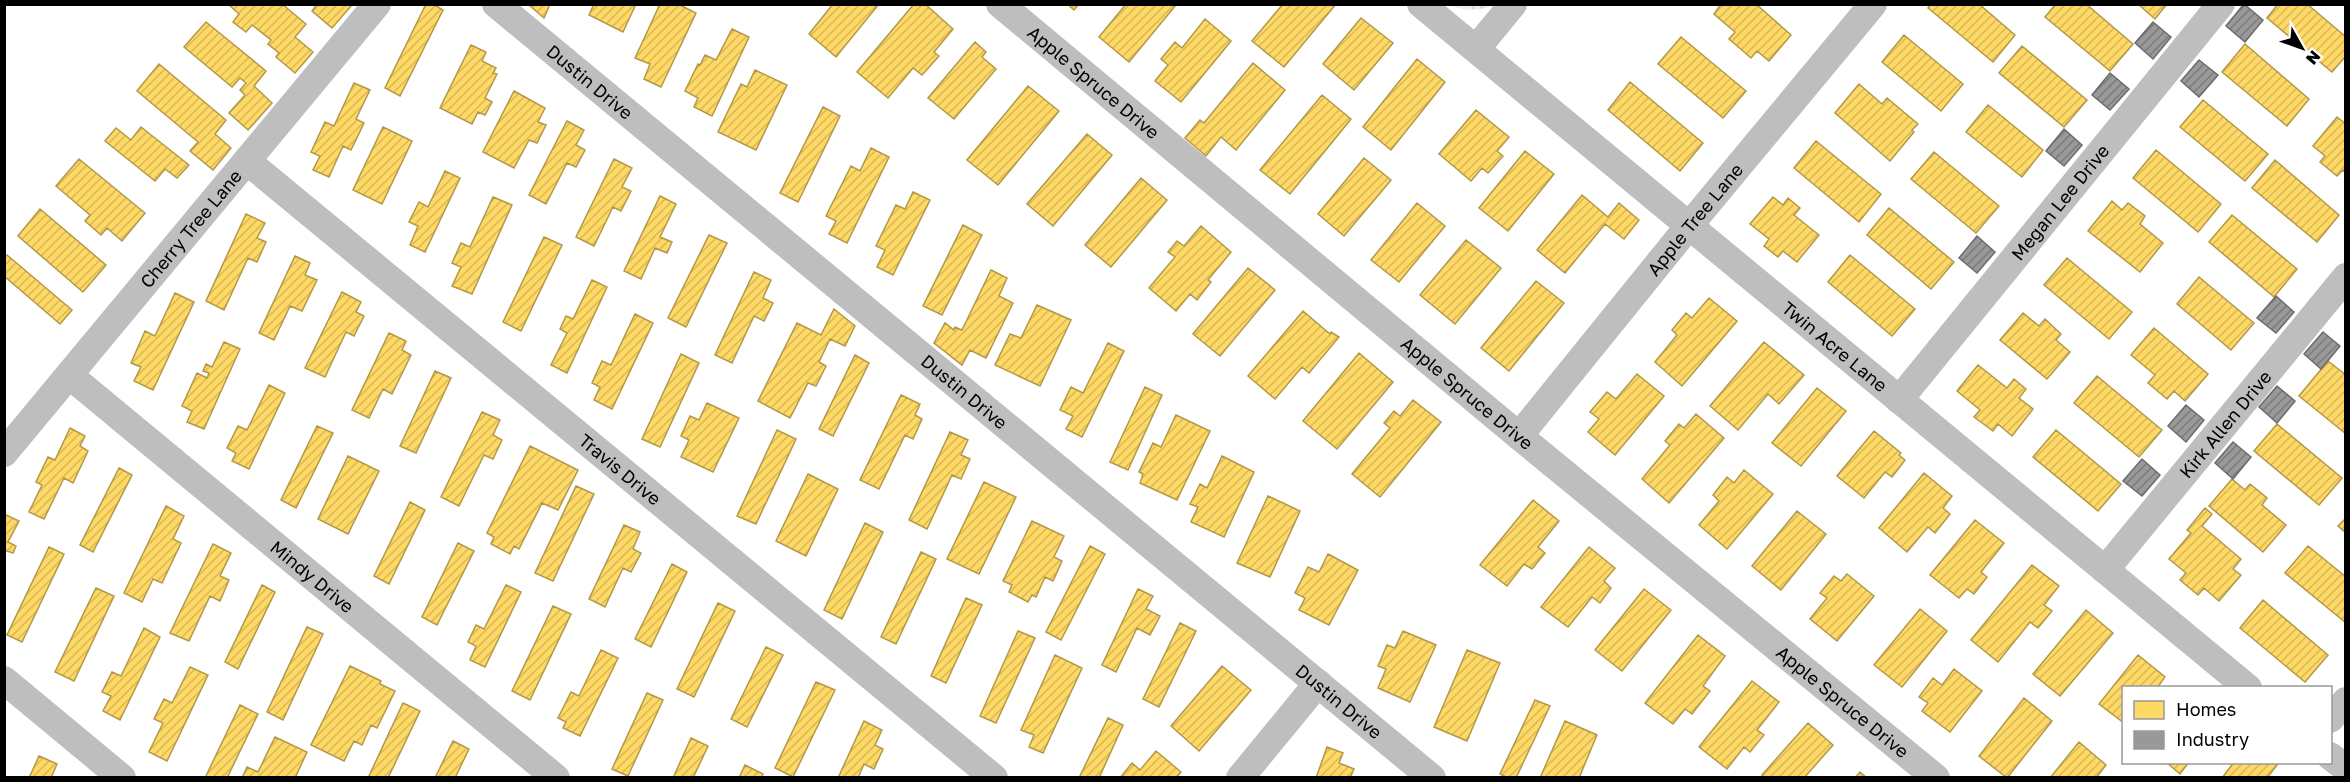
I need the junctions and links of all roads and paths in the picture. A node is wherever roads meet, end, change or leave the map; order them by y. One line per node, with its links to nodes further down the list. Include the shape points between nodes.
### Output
1 (377, 4): 9 (street, Cherry Tree Lane)
2 (496, 4): 18 (street, Dustin Drive)
3 (1000, 4): 14 (street, Apple Spruce Drive)
4 (1421, 4): 8 (street, Twin Acre Lane)
5 (1513, 4): 8 (street)
6 (1873, 4): 10 (street, Apple Tree Lane)
7 (2221, 4): 13 (street, Megan Lee Drive)
8 (1476, 49): 10 (street, Twin Acre Lane)
9 (247, 161): 12 (street, Cherry Tree Lane); 26 (street, Travis Drive)
10 (1688, 227): 13 (street, Twin Acre Lane); 14 (street, Apple Tree Lane)
11 (2346, 278): 16 (street, Kirk Allen Drive)
12 (69, 375): 15 (street, Cherry Tree Lane); 25 (street, Mindy Drive)
13 (1899, 400): 16 (street, Twin Acre Lane)
14 (1519, 436): 29 (street, Apple Spruce Drive)
15 (4, 453)
16 (2105, 570): 19 (street, Twin Acre Lane)
17 (4, 680): 24 (street)
18 (1318, 683): 27 (street); 28 (street, Dustin Drive)
19 (2247, 686)
20 (2346, 701): 21 (street)
21 (2332, 718)
22 (2332, 757): 23 (street)
23 (2346, 768)
24 (122, 777)
25 (556, 777)
26 (994, 777)
27 (1240, 777)
28 (1432, 777)
29 (1936, 777)

